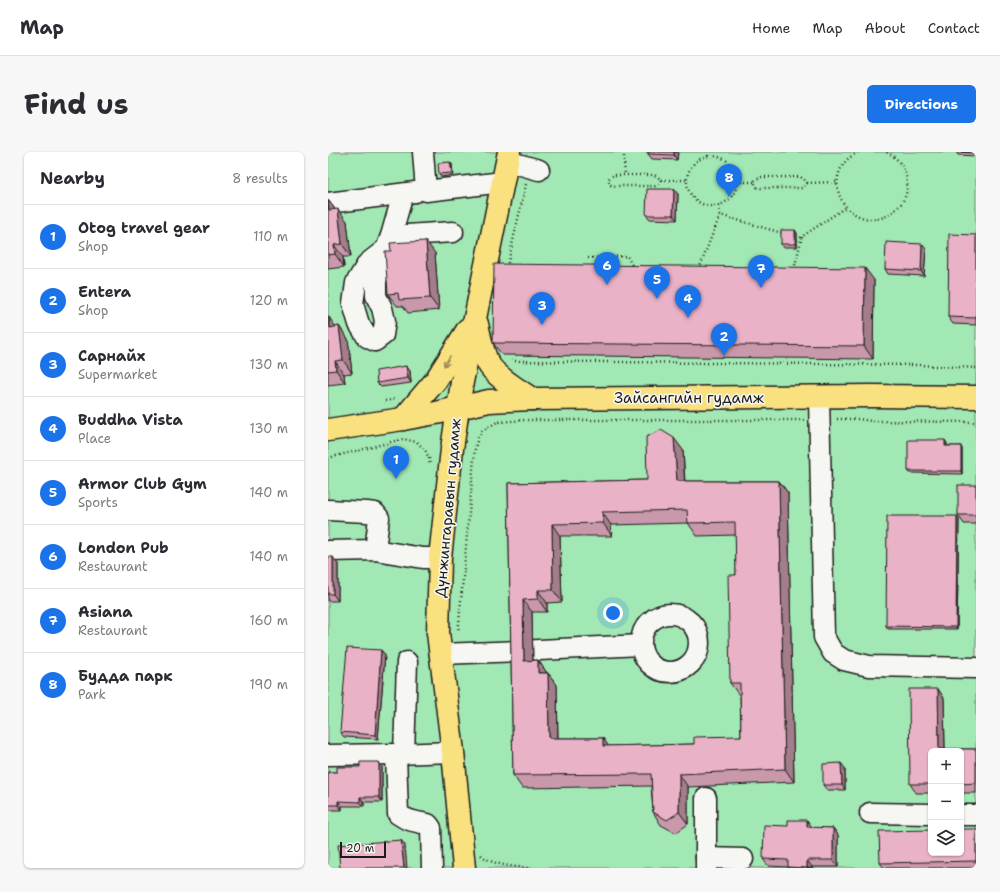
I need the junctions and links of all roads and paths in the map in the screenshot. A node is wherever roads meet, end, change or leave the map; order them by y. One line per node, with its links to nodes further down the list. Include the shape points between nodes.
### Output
1 (423, 152): 18 (street)
2 (624, 152): 11 (path)
3 (708, 152): 7 (path)
4 (847, 152): 8 (path)
5 (858, 152): 8 (path)
6 (886, 152): 22 (path, via 899,161 907,177 906,195 902,204 888,216 879,219 861,217)
7 (708, 156): 13 (path, via 692,166); 14 (path, via 720,157 727,161 733,167)
8 (851, 156): 16 (path, via 842,168)
9 (507, 165): 10 (street); 18 (street); 33 (main road, Дүнжингаравын гудамж)
10 (535, 168): 29 (path)
11 (625, 174): 12 (path, via 654,174); 12 (path, via 615,174 608,180 611,185 616,186 655,186)
12 (661, 180): 13 (path)
13 (686, 180): 21 (path, via 687,188 696,201 703,205)
14 (737, 182): 15 (path); 21 (path, via 732,197)
15 (754, 182): 17 (path, via 761,176 800,177); 17 (path, via 761,188 801,188)
16 (837, 182): 17 (path); 22 (path, via 841,200)
17 (806, 183)
18 (426, 190): 19 (street)
19 (403, 194): 20 (street); 24 (street, via 389,243)
20 (328, 203)
21 (719, 206): 23 (path)
22 (846, 207): 26 (path)
23 (720, 215): 25 (path); 30 (path)
24 (453, 232)
25 (782, 232)
26 (802, 236): 27 (path); 31 (path)
27 (797, 240)
28 (588, 258): 32 (path, via 627,256)
29 (506, 270)
30 (698, 272)
31 (794, 272)
32 (637, 273)
33 (476, 316): 38 (main road, via 488,364 502,379); 39 (main road, Дүнжингаравын гудамж); 40 (main road, one-way to 40, via 436,380)
34 (511, 361): 35 (path, via 918,365)
35 (976, 368)
36 (818, 397): 37 (main road, Зайсангийн гудамж); 38 (main road, Зайсангийн гудамж); 41 (street)
37 (976, 397)
38 (532, 399): 39 (main road, Зайсангийн гудамж, via 489,402)
39 (458, 409): 40 (main road, Зайсангийн гудамж); 50 (main road, Дүнжингаравын гудамж)
40 (403, 419): 44 (main road, Зайсангийн гудамж); 45 (main road, Зайсангийн гудамж)
41 (819, 420): 42 (path); 43 (path, via 525,420 497,422); 54 (street, via 824,637 833,653 844,660 869,666)
42 (976, 422)
43 (489, 427)
44 (328, 430)
45 (328, 443)
46 (328, 499): 47 (street)
47 (328, 510): 48 (street, via 375,513 378,518)
48 (375, 550): 49 (street); 50 (street, via 423,558)
49 (328, 551)
50 (440, 558): 52 (main road, Дүнжингаравын гудамж)
51 (641, 644): 52 (street)
52 (440, 654): 55 (main road, Дүнжингаравын гудамж)
53 (407, 662): 56 (street)
54 (976, 668)
55 (454, 752): 56 (street); 66 (main road, Дүнжингаравын гудамж)
56 (400, 754): 57 (street); 65 (street, via 398,814 403,818 428,824 431,828)
57 (328, 755)
58 (706, 798): 64 (street)
59 (870, 813): 60 (street)
60 (928, 814)
61 (964, 815): 62 (street)
62 (976, 815)
63 (743, 859): 64 (street)
64 (706, 863)
65 (432, 868)
66 (464, 868)

